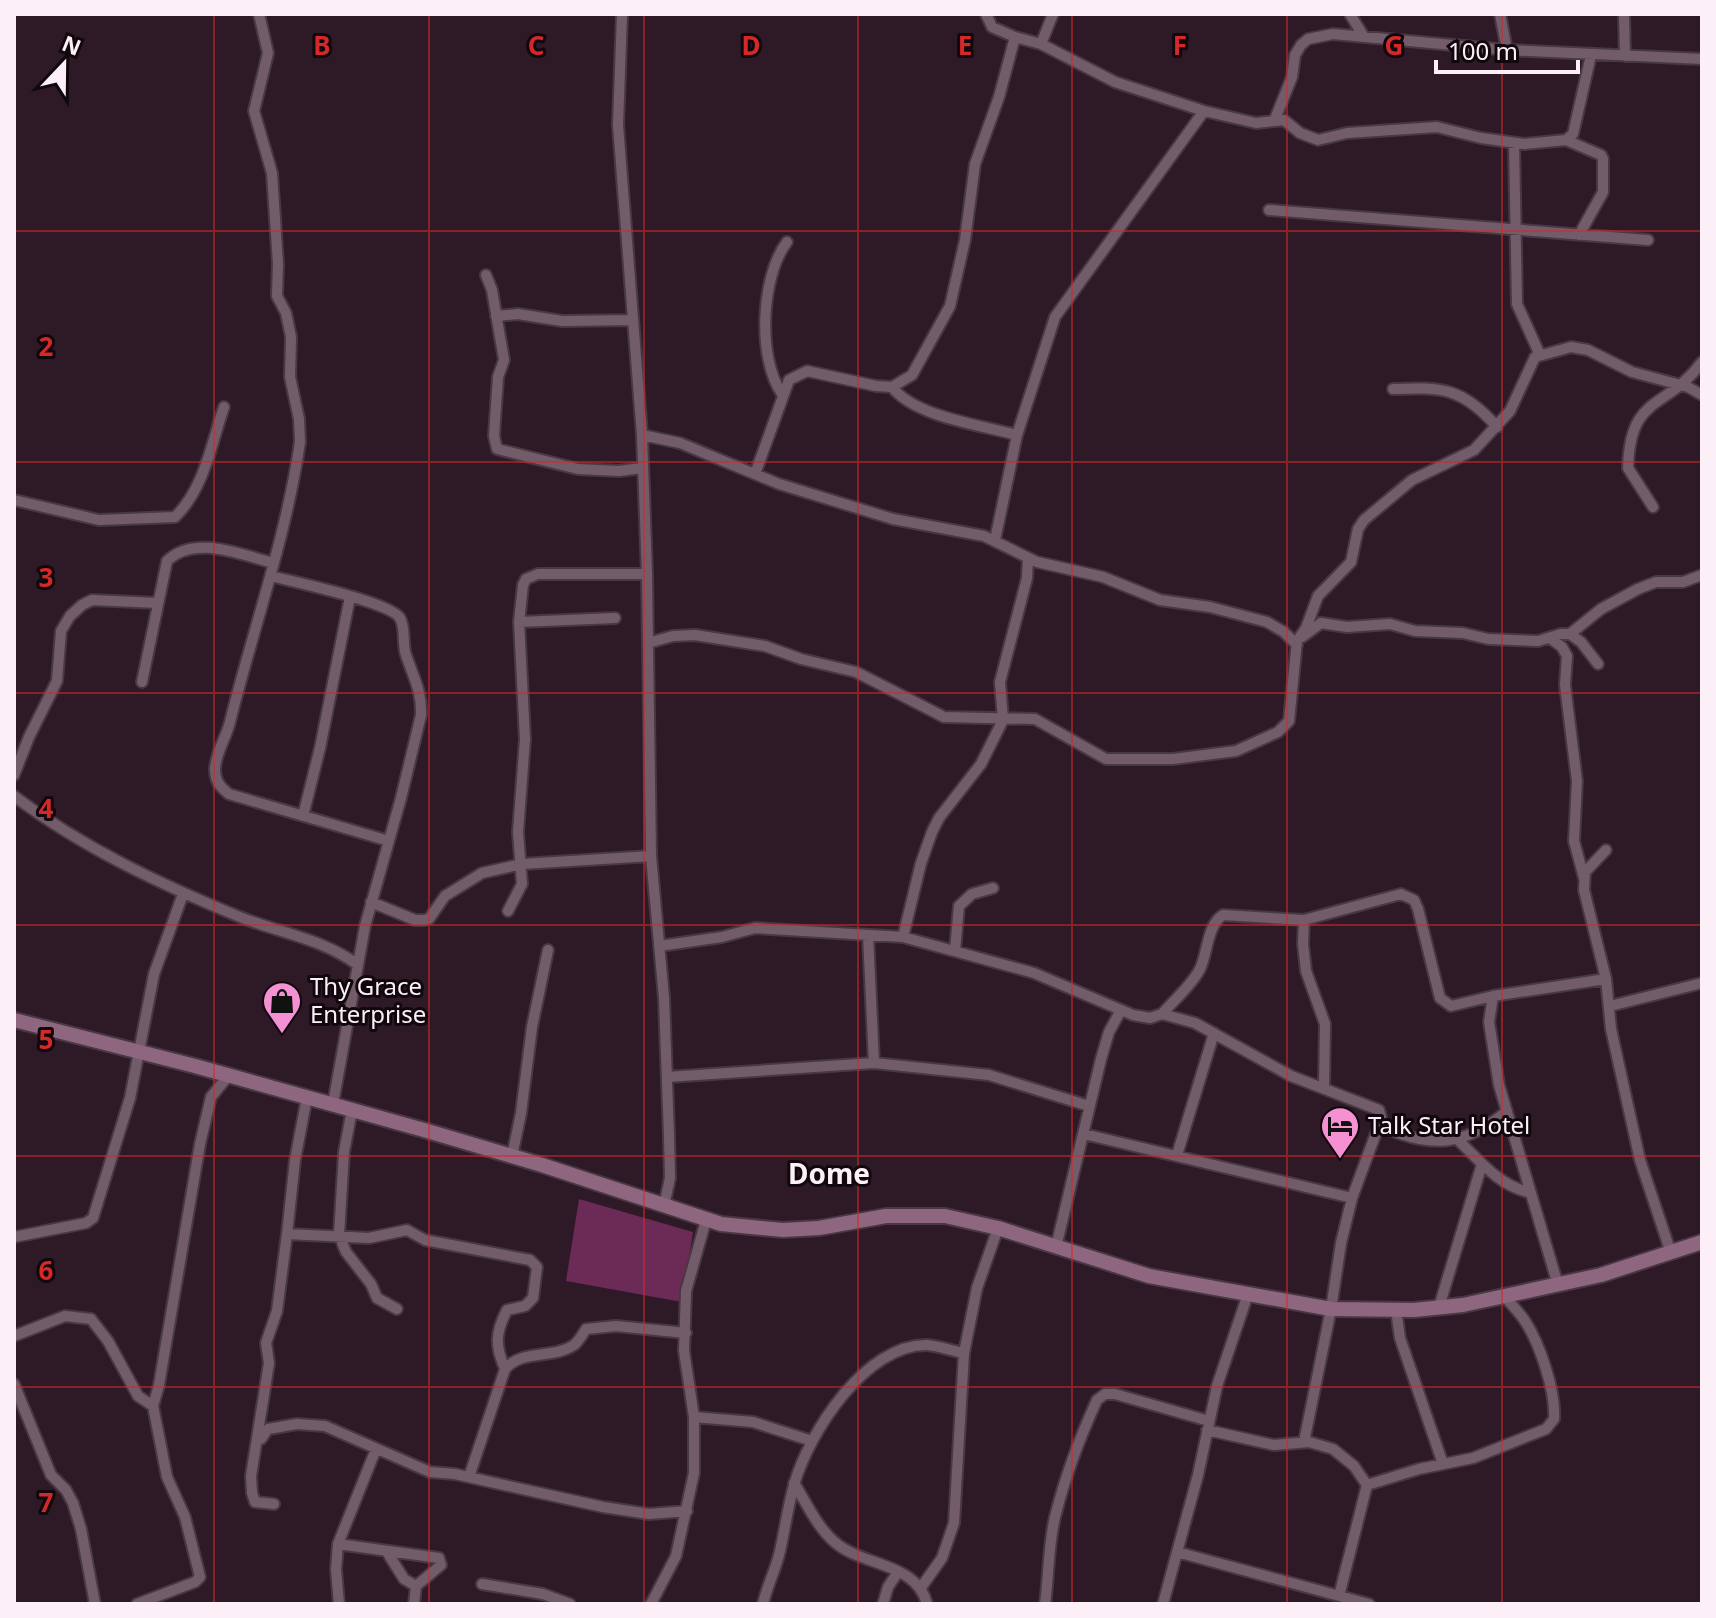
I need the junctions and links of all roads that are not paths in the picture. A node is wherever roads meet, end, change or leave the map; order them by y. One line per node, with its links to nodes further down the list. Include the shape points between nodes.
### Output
1 (259, 14): 44 (street, via 267,58 254,111 272,173 277,296 291,337 290,377 300,431)
2 (622, 14): 26 (street, via 618,125)
3 (986, 14): 8 (street, via 992,27)
4 (1053, 14): 10 (street)
5 (1350, 14): 9 (street)
6 (1500, 14): 11 (street)
7 (1624, 14): 13 (street)
8 (1015, 37): 10 (street); 30 (street, via 975,164 950,306 912,375)
9 (1364, 37): 11 (street); 16 (street, via 1333,34 1301,45)
10 (1041, 44): 15 (street, via 1115,82)
11 (1507, 50): 12 (street)
12 (1591, 55): 13 (street); 17 (street, via 1573,134)
13 (1625, 56): 14 (street)
14 (1702, 59)
15 (1204, 111): 16 (street, via 1256,123); 37 (street, via 1055,317)
16 (1275, 119): 18 (street, via 1318,140 1437,127)
17 (1566, 140): 18 (street); 21 (street, via 1603,159 1603,192)
18 (1514, 143): 20 (street)
19 (1269, 210): 20 (street)
20 (1514, 230): 21 (street); 27 (street, via 1517,304)
21 (1579, 235): 22 (street)
22 (1648, 240)
23 (787, 242): 32 (street, via 773,265 767,304 768,349)
24 (486, 275): 25 (street)
25 (496, 316): 26 (street); 38 (street, via 504,360 498,377 497,449 578,469)
26 (633, 320): 36 (street)
27 (1540, 355): 29 (street, via 1571,347 1588,350 1632,372); 35 (street, via 1532,360 1522,390)
28 (1702, 362): 29 (street)
29 (1681, 386): 33 (street); 41 (street, via 1641,413 1631,439 1628,468)
30 (892, 387): 32 (street, via 807,371 789,380); 37 (street, via 929,410)
31 (1393, 389): 35 (street, via 1453,392 1479,406)
32 (782, 394): 39 (street)
33 (1702, 395)
34 (224, 407): 40 (street, via 198,483 175,517 99,520)
35 (1497, 427): 55 (street, via 1464,457 1412,480 1364,520 1351,562 1318,596)
36 (642, 435): 38 (street); 39 (street, via 680,443)
37 (1017, 435): 42 (street)
38 (641, 468): 45 (street)
39 (755, 474): 42 (street, via 893,519)
40 (14, 500)
41 (1653, 507)
42 (995, 540): 43 (street)
43 (1028, 558): 55 (street, via 1103,577 1160,600 1267,622); 58 (street, via 1000,682)
44 (274, 563): 47 (street); 49 (street, via 206,547 186,548 167,561)
45 (647, 574): 51 (street, via 531,576 523,585); 54 (street)
46 (1702, 575): 52 (street, via 1638,589)
47 (271, 576): 48 (street); 62 (street, via 216,782 229,794)
48 (350, 597): 62 (street); 63 (street, via 399,616 422,701)
49 (158, 603): 57 (street); 59 (street, via 92,600 70,616 61,631 57,681)
50 (615, 618): 51 (street)
51 (519, 622): 66 (street, via 525,739 518,832)
52 (1570, 634): 53 (street); 56 (street)
53 (1550, 638): 55 (street, via 1488,639 1390,624 1321,623); 67 (street, via 1567,656 1565,685 1577,781 1574,841)
54 (648, 643): 58 (street, via 695,635 751,643 856,672 944,717); 65 (street)
55 (1297, 643): 58 (street, via 1289,721 1278,732 1236,751 1173,759 1106,759 1035,719)
56 (1598, 664)
57 (142, 682)
58 (1003, 720): 74 (street, via 981,764 932,832)
59 (14, 775)
60 (18, 799): 61 (street); 69 (street, via 120,863)
61 (14, 814)
62 (303, 816): 63 (street)
63 (389, 841): 70 (street)
64 (1606, 850): 67 (street)
65 (651, 856): 66 (street); 75 (street)
66 (522, 864): 70 (street, via 477,875 445,896 429,919 415,920); 71 (street, via 520,890)
67 (1584, 878): 79 (street)
68 (993, 888): 77 (street, via 972,894 959,906)
69 (183, 894): 78 (street, via 323,944); 87 (street, via 154,974)
70 (371, 902): 78 (street)
71 (508, 911)
72 (1304, 920): 81 (street, via 1408,895 1418,909 1440,998 1451,1006); 84 (street, via 1218,918 1198,974); 91 (street, via 1306,971 1325,1024)
73 (868, 935): 74 (street); 75 (street, via 755,928); 88 (street)
74 (903, 937): 77 (street)
75 (659, 946): 90 (street)
76 (548, 950): 101 (street)
77 (955, 950): 83 (street, via 1034,973)
78 (358, 965): 93 (street)
79 (1606, 979): 81 (street); 82 (street)
80 (1702, 983): 82 (street)
81 (1493, 996): 96 (street, via 1489,1022)
82 (1610, 1006): 113 (street, via 1640,1160)
83 (1121, 1010): 84 (street, via 1150,1018); 94 (street, via 1109,1032)
84 (1162, 1014): 86 (street)
85 (14, 1020): 87 (street)
86 (1214, 1033): 91 (street, via 1291,1076); 100 (street)
87 (140, 1051): 89 (street); 110 (street, via 93,1218)
88 (874, 1063): 90 (street); 94 (street, via 989,1075)
89 (229, 1075): 92 (street); 126 (street, via 211,1097 200,1144)
90 (667, 1077): 105 (street, via 670,1178)
91 (1324, 1088): 97 (street, via 1379,1110)
92 (307, 1097): 93 (street); 108 (street)
93 (333, 1104): 95 (street)
94 (1089, 1106): 98 (street)
95 (352, 1110): 101 (street); 109 (street)
96 (1507, 1111): 99 (street, via 1488,1127); 103 (street)
97 (1379, 1125): 99 (street, via 1406,1137); 104 (street)
98 (1084, 1134): 100 (street); 112 (street)
99 (1458, 1140): 102 (street)
100 (1177, 1155): 104 (street)
101 (512, 1156): 105 (street)
102 (1482, 1164): 103 (street, via 1514,1189); 117 (street)
103 (1531, 1193): 114 (street)
104 (1352, 1198): 119 (street)
105 (664, 1206): 106 (street)
106 (706, 1220): 107 (street, via 783,1230 935,1215); 121 (street, via 688,1278)
107 (998, 1228): 112 (street); 123 (street, via 977,1288)
108 (287, 1234): 109 (street); 131 (street, via 277,1311 266,1343 269,1363)
109 (339, 1235): 118 (street, via 377,1298); 124 (street, via 378,1237 407,1230 425,1240 535,1263 533,1298 507,1310 496,1341)
110 (14, 1237)
111 (1702, 1242): 113 (street)
112 (1056, 1247): 115 (street, via 1149,1276)
113 (1671, 1253): 114 (street)
114 (1558, 1285): 116 (street)
115 (1248, 1294): 119 (street); 128 (street)
116 (1504, 1296): 117 (street); 133 (street, via 1526,1322 1542,1358 1554,1419 1546,1429)
117 (1439, 1307): 120 (street)
118 (397, 1309)
119 (1331, 1309): 120 (street); 130 (street)
120 (1396, 1310): 133 (street, via 1400,1338)
121 (686, 1333): 124 (street, via 616,1326 586,1329 567,1349 514,1360); 127 (street)
122 (14, 1336): 126 (street, via 65,1316 91,1319 138,1396)
123 (964, 1353): 129 (street, via 928,1345 877,1363 851,1386); 145 (street, via 954,1523 942,1558)
124 (505, 1369): 134 (street)
125 (14, 1384): 147 (street, via 49,1470 73,1503)
126 (153, 1406): 148 (street, via 167,1477 185,1517 200,1577)
127 (694, 1417): 129 (street, via 753,1422); 138 (street, via 694,1473)
128 (1208, 1426): 130 (street, via 1274,1445); 141 (street); 156 (street, via 1115,1394 1097,1400 1055,1518)
129 (812, 1441): 135 (street)
130 (1304, 1442): 136 (street, via 1339,1452)
131 (257, 1444): 132 (street, via 268,1429 311,1423); 137 (street, via 252,1493 255,1502)
132 (376, 1449): 134 (street, via 430,1472); 139 (street)
133 (1443, 1464): 136 (street)
134 (469, 1477): 138 (street, via 603,1507 649,1514)
135 (794, 1483): 142 (street, via 838,1545); 153 (street)
136 (1367, 1485): 146 (street)
137 (274, 1504)
138 (687, 1511): 152 (street, via 672,1568)
139 (338, 1544): 140 (street); 149 (street)
140 (387, 1552): 144 (street, via 404,1579); 144 (street, via 439,1558 441,1565)
141 (1177, 1552): 146 (street); 157 (street)
142 (898, 1572): 145 (street); 154 (street)
143 (482, 1584): 151 (street)
144 (416, 1586): 150 (street)
145 (920, 1589): 155 (street)
146 (1339, 1596): 158 (street)
147 (95, 1604)
148 (137, 1604)
149 (339, 1604)
150 (414, 1604)
151 (570, 1604)
152 (651, 1604)
153 (763, 1604)
154 (883, 1604)
155 (927, 1604)
156 (1045, 1604)
157 (1163, 1604)
158 (1369, 1604)

